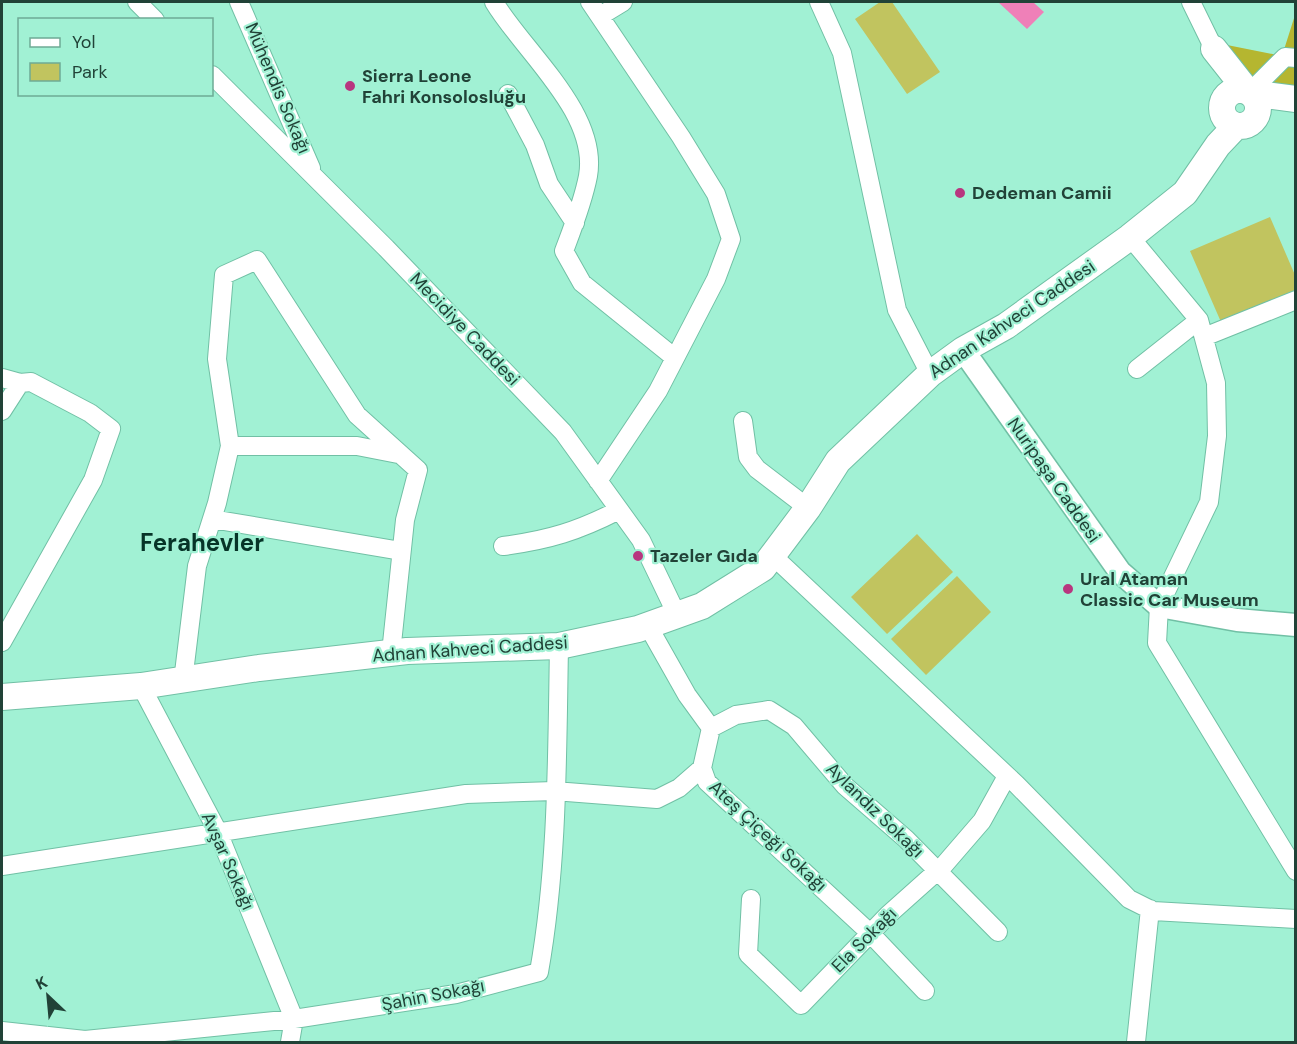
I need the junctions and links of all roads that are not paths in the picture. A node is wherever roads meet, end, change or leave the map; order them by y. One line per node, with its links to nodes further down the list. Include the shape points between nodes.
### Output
1 (137, 2): 8 (street)
2 (494, 2): 16 (street, via 585,132 588,174)
3 (623, 2): 7 (street)
4 (819, 2): 23 (street, via 842,53 897,310)
5 (1191, 2): 9 (street)
6 (244, 3): 15 (street, Mühendis Sokağı)
7 (595, 9): 21 (street, via 716,194 731,239 716,279)
8 (153, 18)
9 (1214, 49): 14 (main road)
10 (1296, 58): 14 (street, via 1286,57)
11 (213, 76): 15 (street, Mecidiye Caddesi)
12 (508, 94): 16 (street, via 535,145 549,184)
13 (1293, 99): 14 (main road)
14 (1241, 105): 17 (main road, Adnan Kahveci Caddesi, via 1185,192)
15 (315, 176): 30 (street, Mecidiye Caddesi, via 563,432)
16 (575, 223): 21 (street, via 564,251 582,283)
17 (1130, 237): 19 (street); 20 (main road, Adnan Kahveci Caddesi, via 1006,326)
18 (1296, 300): 19 (street)
19 (1202, 329): 22 (street); 37 (street, via 1216,382 1218,436 1209,502)
20 (963, 350): 23 (main road, Adnan Kahveci Caddesi); 37 (street, Nuripaşa Caddesi, via 1120,572)
21 (675, 358): 30 (street, via 658,391)
22 (1137, 369)
23 (930, 374): 31 (main road, Adnan Kahveci Caddesi, via 838,461)
24 (2, 378): 25 (street)
25 (20, 383): 26 (street); 41 (street, via 31,382 90,413 111,429 93,480)
26 (2, 411)
27 (743, 421): 31 (street, via 748,457 757,469)
28 (230, 446): 29 (street, via 357,446); 29 (street, via 217,359 224,275 257,260 357,414); 33 (street)
29 (400, 454): 35 (street, via 418,470)
30 (598, 481): 32 (street, Mecidiye Caddesi)
31 (808, 508): 36 (main road, Adnan Kahveci Caddesi)
32 (619, 510): 34 (street, via 549,540); 38 (street, Mecidiye Caddesi, via 641,540)
33 (212, 519): 35 (street); 44 (street, via 197,566)
34 (503, 546)
35 (401, 551): 43 (street)
36 (773, 556): 38 (main road, Adnan Kahveci Caddesi, via 763,568 702,606); 49 (street)
37 (1159, 606): 39 (street, via 1237,620); 54 (street, via 1157,643)
38 (677, 615): 40 (main road, Adnan Kahveci Caddesi)
39 (1296, 625)
40 (648, 626): 42 (main road, Adnan Kahveci Caddesi); 47 (street, via 687,695)
41 (2, 642)
42 (559, 646): 43 (main road, Adnan Kahveci Caddesi); 50 (street, Şahin Sokağı)
43 (391, 653): 44 (main road, Adnan Kahveci Caddesi)
44 (183, 681): 45 (main road, Adnan Kahveci Caddesi)
45 (141, 686): 46 (main road, Adnan Kahveci Caddesi); 51 (street, Avşar Sokağı)
46 (2, 697)
47 (711, 728): 48 (street, Ateş Çiçeği Sokağı); 53 (street, Aylandız Sokağı, via 736,715 769,710 775,713 794,726 845,786)
48 (702, 768): 50 (street, via 679,788 657,799); 59 (street, Ateş Çiçeği Sokağı, via 707,782)
49 (1007, 776): 53 (street, Ela Sokağı, via 982,821); 56 (street, via 1129,899)
50 (554, 791): 51 (street, via 466,794); 61 (street, Şahin Sokağı, via 549,916 539,972 456,994)
51 (218, 832): 52 (street); 61 (street, Avşar Sokağı)
52 (2, 866)
53 (938, 871): 58 (street, Aylandız Sokağı); 59 (street, Ela Sokağı)
54 (1296, 871)
55 (751, 899): 59 (street, Ela Sokağı, via 748,954 801,1005)
56 (1150, 909): 57 (street); 64 (street)
57 (1296, 919)
58 (998, 932)
59 (870, 933): 60 (street, Ateş Çiçeği Sokağı)
60 (925, 991)
61 (294, 1019): 62 (street, Şahin Sokağı, via 85,1040); 63 (street)
62 (2, 1031)
63 (290, 1042)
64 (1136, 1042)

